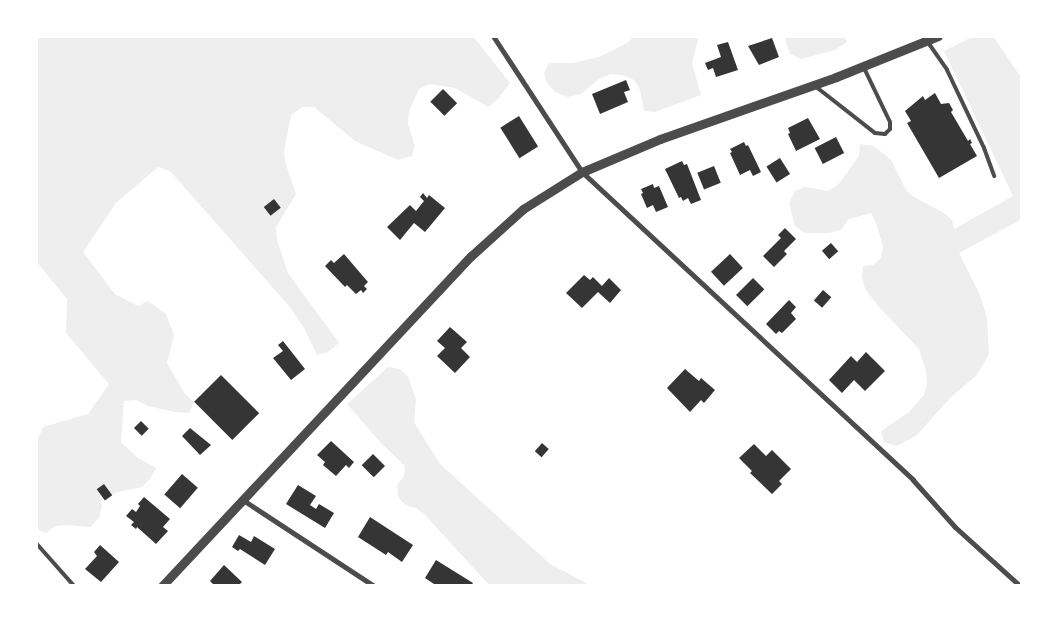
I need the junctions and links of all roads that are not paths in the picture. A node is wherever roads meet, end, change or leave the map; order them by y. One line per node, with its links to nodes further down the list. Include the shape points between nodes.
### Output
1 (493, 36): 6 (street)
2 (938, 36): 3 (street)
3 (927, 41): 4 (street); 7 (lane, via 947,70)
4 (863, 66): 5 (street); 5 (lane, via 890,122 890,129 885,134 875,133)
5 (813, 85): 6 (street, via 660,139)
6 (582, 172): 8 (street, via 523,209 471,256); 13 (street, via 913,480 955,527)
7 (994, 176)
8 (243, 500): 11 (street); 12 (street)
9 (36, 543): 10 (lane)
10 (74, 586)
11 (162, 586)
12 (374, 586)
13 (1020, 586)

